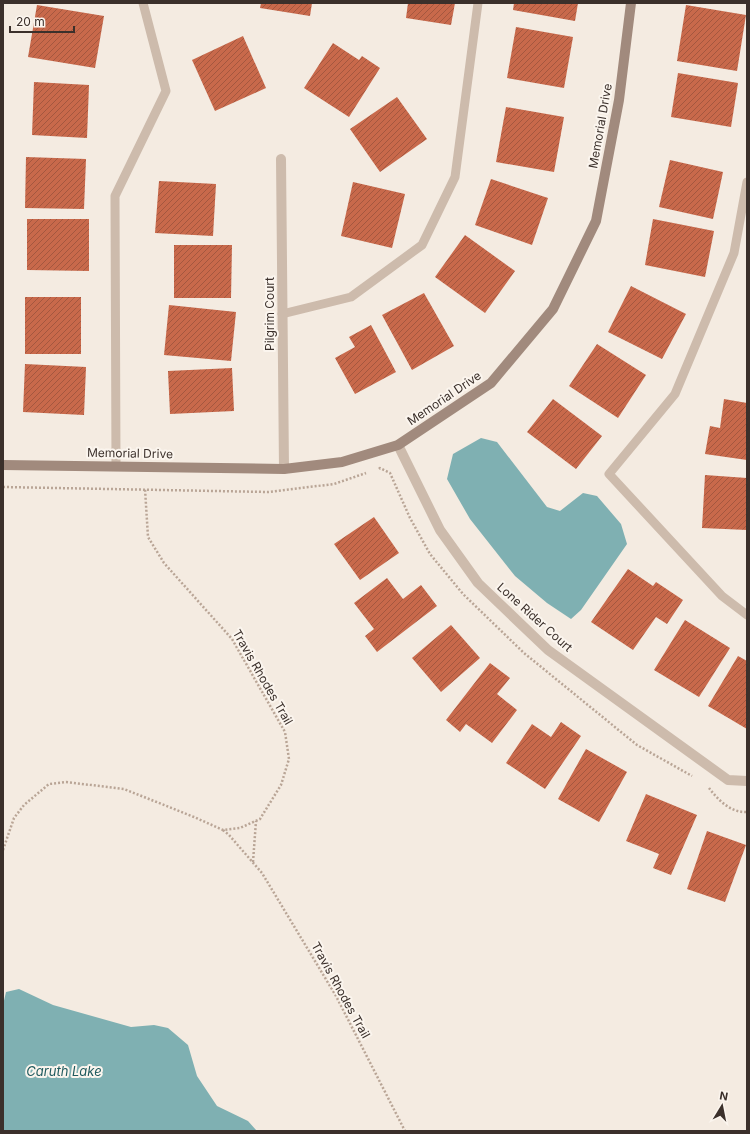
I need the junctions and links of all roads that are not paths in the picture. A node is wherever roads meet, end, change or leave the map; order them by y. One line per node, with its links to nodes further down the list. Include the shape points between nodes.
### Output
1 (144, 3): 9 (lane, via 166,91 115,196)
2 (478, 3): 6 (lane, via 455,177 422,245 351,297)
3 (631, 3): 7 (street, Memorial Drive, via 619,100 596,221 553,309 490,383)
4 (281, 159): 6 (street, Pilgrim Court)
5 (747, 182): 11 (lane, via 734,253 675,394 609,474 722,596)
6 (282, 314): 10 (street, Pilgrim Court)
7 (398, 445): 10 (street, Memorial Drive, via 342,462); 12 (street, Lone Rider Court, via 440,530 478,583 542,645 728,780)
8 (3, 465): 9 (street, Memorial Drive)
9 (116, 466): 10 (street, Memorial Drive)
10 (284, 469)
11 (747, 615)
12 (747, 781)

